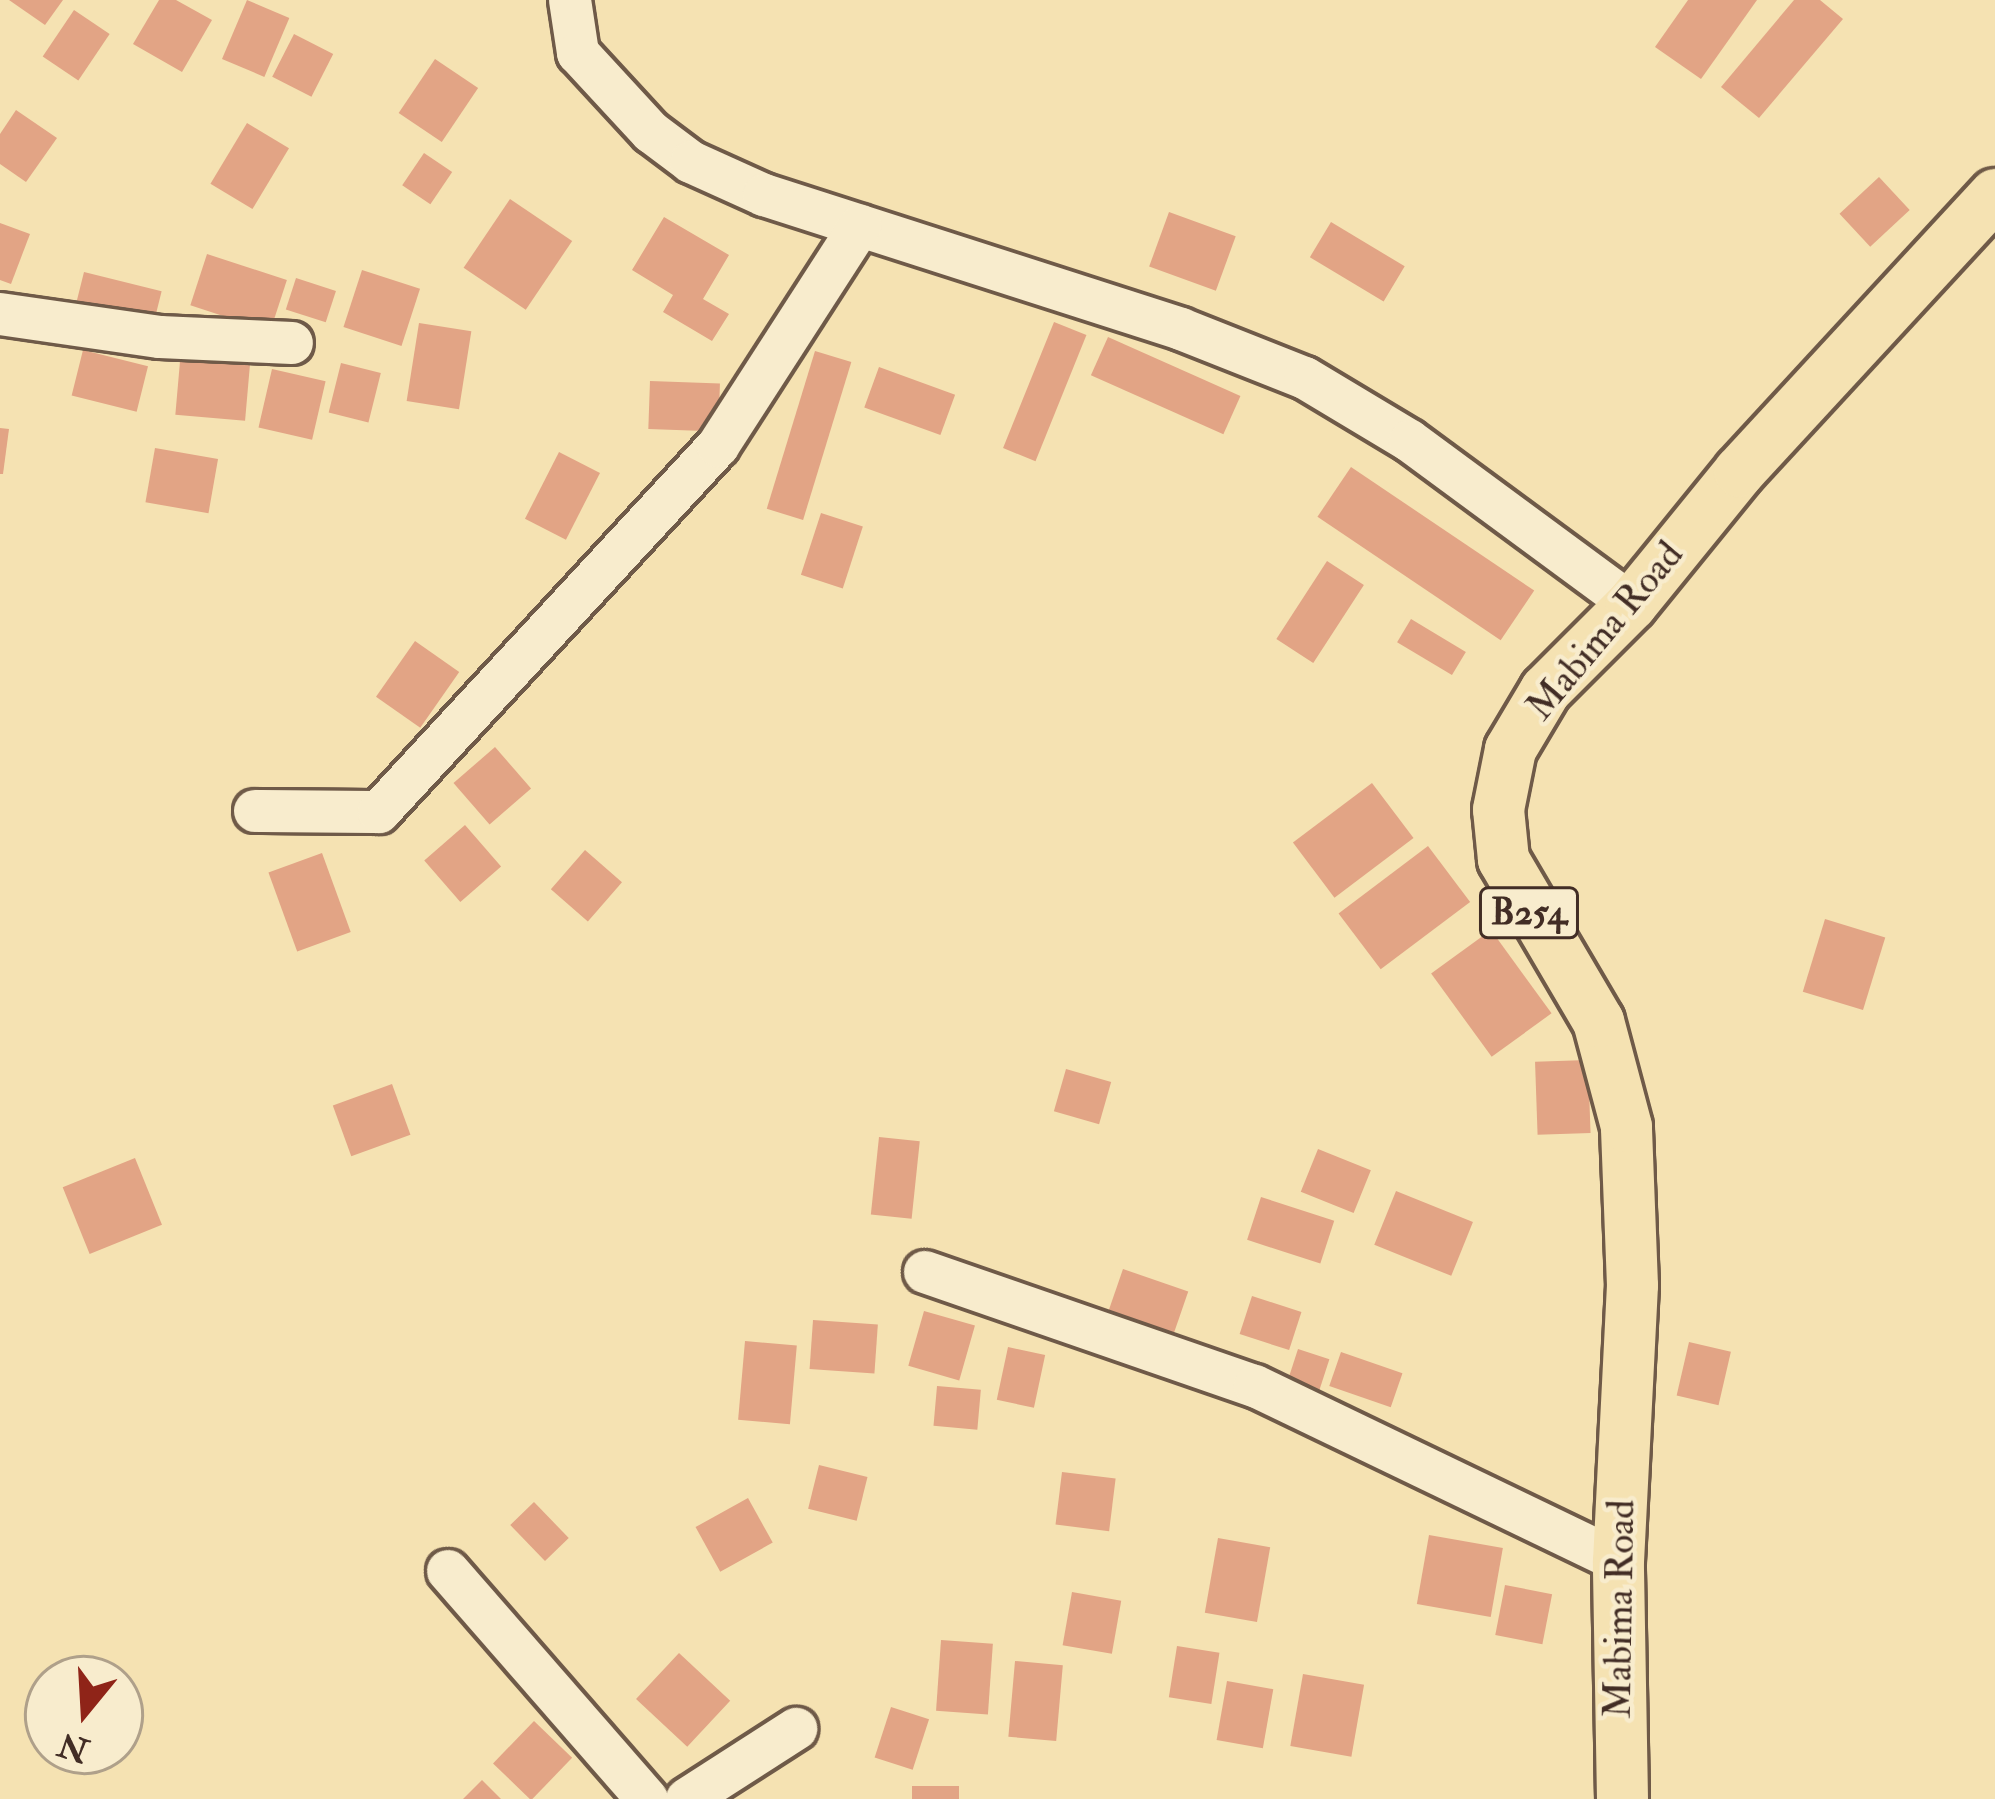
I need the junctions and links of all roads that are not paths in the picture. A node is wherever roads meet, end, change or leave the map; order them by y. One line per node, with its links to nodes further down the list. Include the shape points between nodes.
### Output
1 (571, 0): 3 (street, via 578,52 651,132 691,162 764,195)
2 (1995, 194): 6 (main road, Mabima Road / B254, via 1739,471)
3 (860, 226): 6 (street, via 1181,329 1305,378 1410,441); 7 (street, via 718,446 380,812)
4 (0, 314): 5 (street, via 160,337)
5 (292, 343)
6 (1631, 604): 9 (main road, Mabima Road / B254, via 1545,690 1510,749 1498,809 1503,859 1598,1021 1626,1126 1632,1285)
7 (255, 811)
8 (925, 1272): 9 (street, via 1255,1386)
9 (1618, 1561): 14 (main road, Mabima Road / B254)
10 (448, 1571): 12 (street)
11 (796, 1729): 13 (street)
12 (647, 1799)
13 (687, 1799)
14 (1622, 1799)

